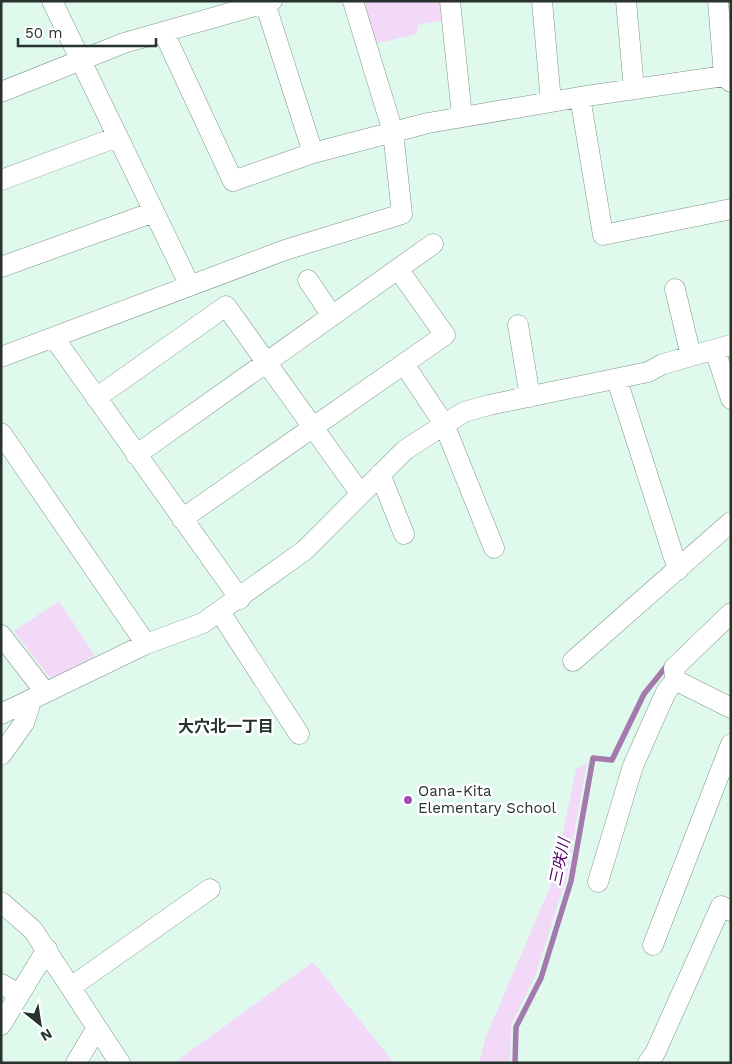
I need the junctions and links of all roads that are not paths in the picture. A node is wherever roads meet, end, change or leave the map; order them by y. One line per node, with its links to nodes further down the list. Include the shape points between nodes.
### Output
1 (52, 1): 9 (street)
2 (353, 1): 16 (street)
3 (450, 1): 15 (street)
4 (542, 1): 14 (street)
5 (626, 1): 11 (street)
6 (718, 1): 10 (street)
7 (268, 2): 8 (street); 18 (street)
8 (164, 33): 9 (street, via 124,43); 18 (street, via 233,181)
9 (81, 62): 12 (street); 17 (street)
10 (729, 78): 11 (street)
11 (634, 89): 13 (street)
12 (1, 92)
13 (580, 97): 14 (street); 20 (street, via 603,235)
14 (551, 102): 15 (street)
15 (462, 116): 16 (street)
16 (393, 132): 18 (street); 26 (street, via 402,214 285,250)
17 (118, 137): 19 (street); 21 (street)
18 (313, 153)
19 (1, 180)
20 (731, 209)
21 (154, 212): 23 (street); 26 (street)
22 (433, 244): 24 (street)
23 (1, 267)
24 (398, 269): 28 (street); 35 (street, via 445,336)
25 (308, 280): 28 (street)
26 (190, 286): 30 (street)
27 (675, 289): 32 (street)
28 (332, 316): 34 (street)
29 (518, 325): 37 (street)
30 (54, 338): 33 (street); 38 (street)
31 (723, 348): 32 (street); 39 (street)
32 (691, 356): 36 (street)
33 (1, 357)
34 (266, 362): 38 (street, via 226,306); 41 (street); 43 (street)
35 (404, 364): 40 (street); 41 (street)
36 (617, 380): 37 (street); 50 (street)
37 (530, 397): 40 (street, via 464,412)
38 (96, 398): 43 (street)
39 (731, 399)
40 (444, 424): 44 (street, via 405,450); 49 (street)
41 (313, 428): 45 (street); 46 (street)
42 (1, 433): 55 (street)
43 (136, 455): 46 (street)
44 (380, 474): 45 (street); 48 (street)
45 (360, 494): 51 (street, via 305,550)
46 (182, 519): 51 (street)
47 (731, 522): 50 (street)
48 (404, 534)
49 (494, 548)
50 (678, 570): 56 (street)
51 (240, 599): 52 (street)
52 (220, 612): 55 (street, via 203,623); 61 (street)
53 (727, 621): 57 (street, via 674,668)
54 (1, 635): 58 (street)
55 (146, 644): 58 (street)
56 (573, 661)
57 (675, 680): 59 (street); 64 (street, via 666,692 633,766)
58 (38, 696): 60 (street); 63 (street, via 24,724)
59 (731, 708)
60 (1, 714)
61 (299, 734)
62 (731, 744): 68 (street)
63 (1, 755)
64 (598, 882)
65 (210, 890): 71 (street)
66 (1, 902): 69 (street, via 34,930)
67 (731, 911): 77 (street, via 720,906)
68 (654, 945)
69 (47, 949): 71 (street); 72 (street)
70 (1, 984): 72 (street)
71 (71, 987): 74 (street)
72 (19, 994): 73 (street)
73 (1, 1025)
74 (97, 1028): 75 (street); 76 (street)
75 (76, 1063)
76 (120, 1063)
77 (648, 1063)

